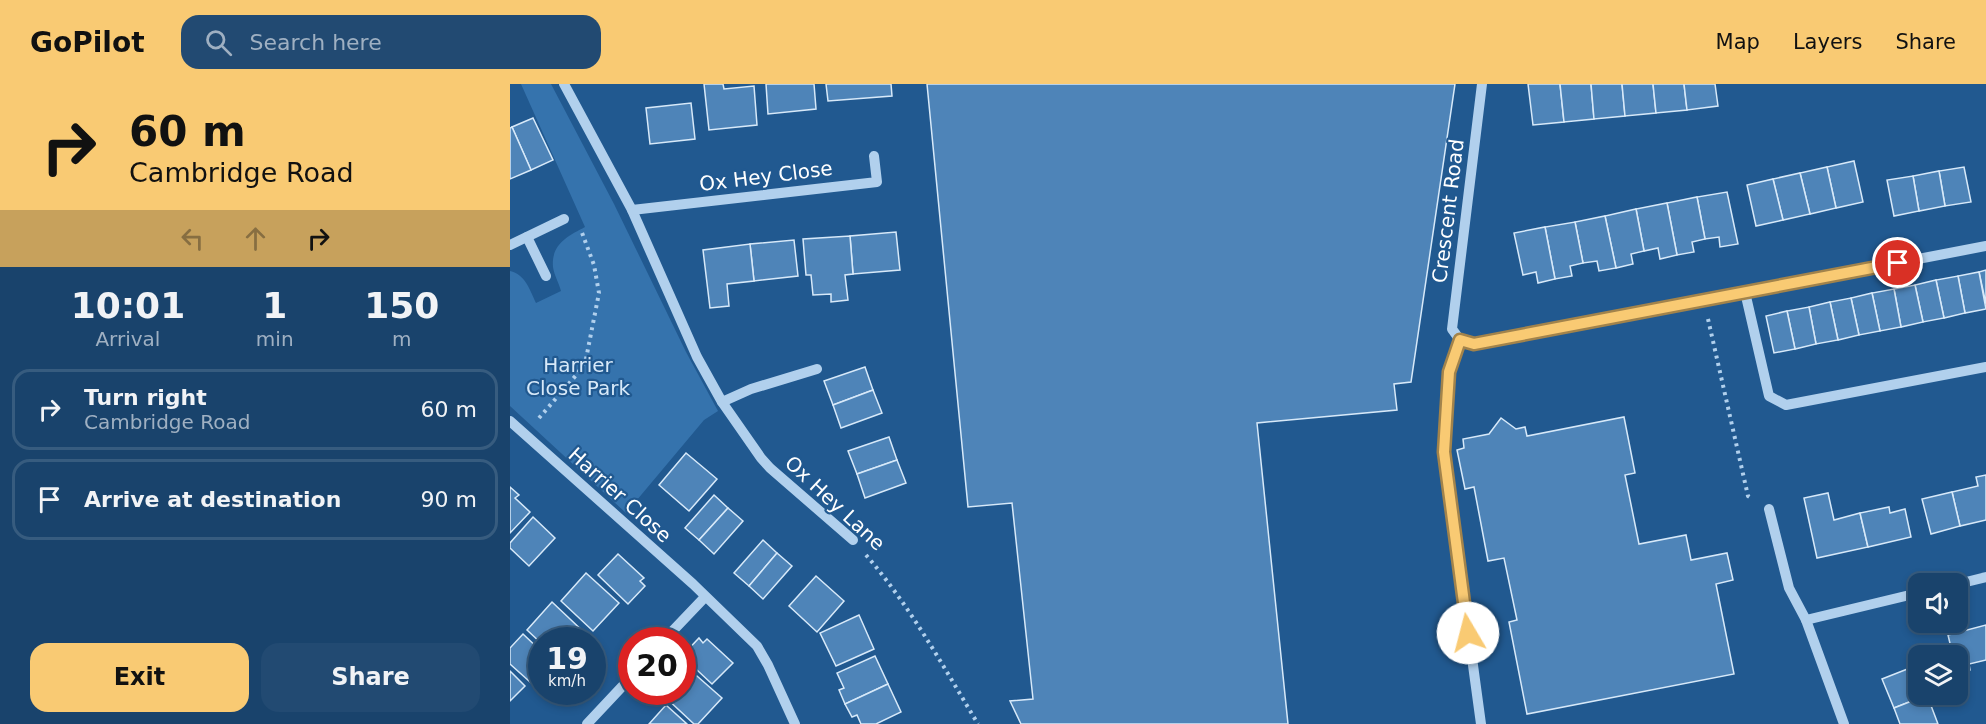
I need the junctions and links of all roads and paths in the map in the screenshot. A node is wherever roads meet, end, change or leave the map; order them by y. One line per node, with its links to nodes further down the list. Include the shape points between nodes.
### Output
1 (564, 84): 4 (street, Ox Hey Lane)
2 (1482, 84): 12 (street, Crescent Road, via 1452,329)
3 (874, 156): 4 (street, Ox Hey Close, via 877,182)
4 (632, 210): 15 (street, Ox Hey Lane, via 697,357)
5 (564, 219): 6 (street); 17 (path, via 573,214 594,265 599,293 586,359 549,409)
6 (527, 237): 7 (street); 9 (street)
7 (510, 245)
8 (1986, 246): 10 (street)
9 (546, 276)
10 (1745, 292): 11 (street); 13 (street, via 1769,396 1786,405)
11 (1704, 300): 12 (street, via 1474,344); 18 (path, via 1748,496)
12 (1460, 340): 30 (street, via 1449,372 1444,452)
13 (1986, 367)
14 (817, 369): 15 (street)
15 (722, 402): 19 (street, Ox Hey Lane, via 766,463)
16 (510, 421): 17 (street, Harrier Close)
17 (524, 433): 23 (street, Harrier Close)
18 (1769, 509): 24 (street, via 1789,588)
19 (853, 540): 29 (path, Ox Hey Lane, via 921,631)
20 (1986, 577): 21 (street)
21 (1968, 582)
22 (1908, 595): 24 (street)
23 (705, 597): 25 (street); 28 (street, Harrier Close, via 757,646)
24 (1806, 620): 31 (street)
25 (676, 627)
26 (618, 691): 27 (street)
27 (587, 724)
28 (795, 724)
29 (978, 724)
30 (1481, 724)
31 (1844, 724)

